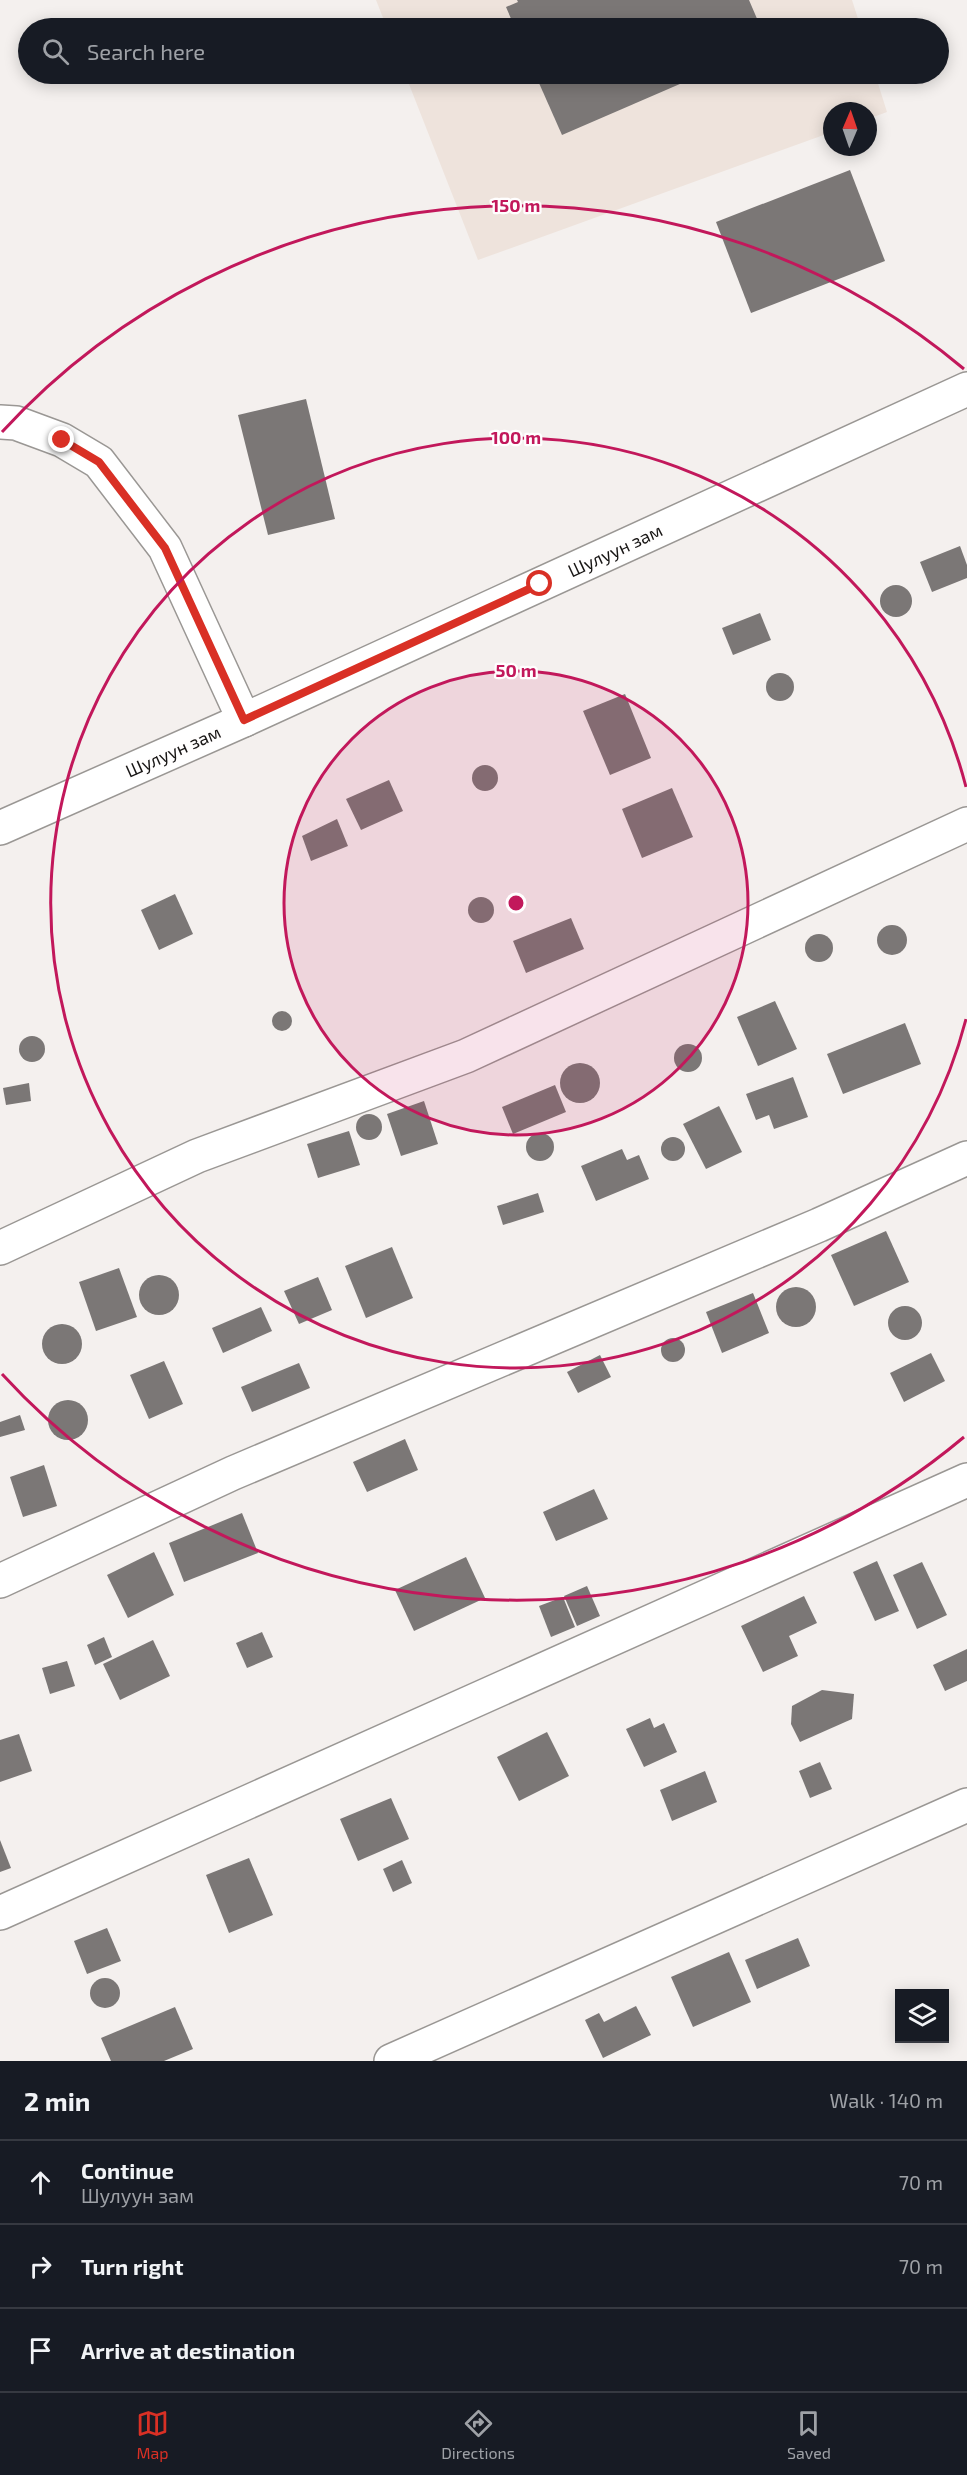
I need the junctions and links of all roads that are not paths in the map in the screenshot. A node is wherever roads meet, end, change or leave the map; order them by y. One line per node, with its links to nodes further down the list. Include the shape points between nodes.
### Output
1 (967, 389): 3 (street, Шулуун зам)
2 (0, 422): 3 (street, via 16,423 62,440 99,462 165,548)
3 (244, 720): 5 (street, Шулуун зам)
4 (967, 824): 7 (street, via 466,1056 196,1156)
5 (0, 828)
6 (967, 1158): 9 (street, via 819,1225 233,1473)
7 (0, 1248)
8 (967, 1480): 11 (street)
9 (0, 1581)
10 (967, 1805): 12 (street)
11 (0, 1913)
12 (391, 2061)

